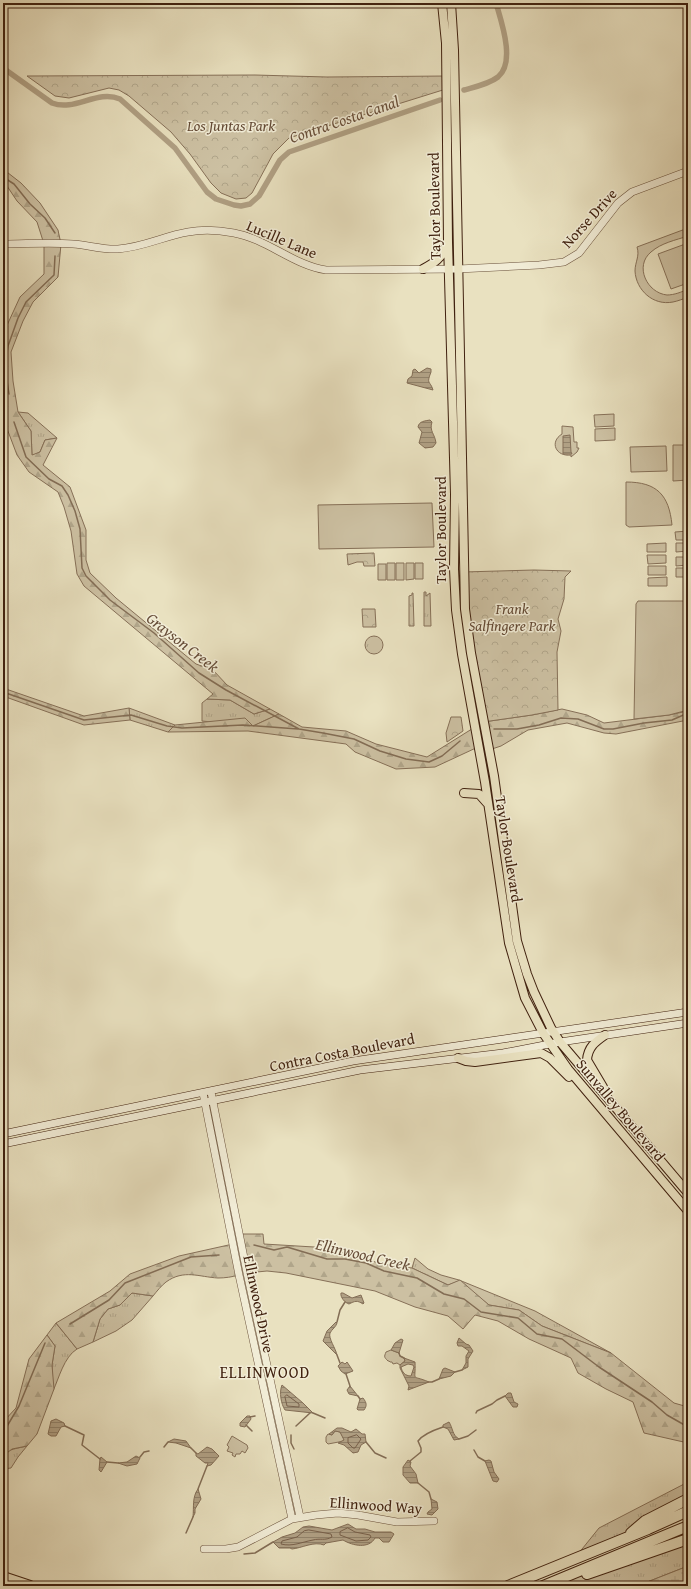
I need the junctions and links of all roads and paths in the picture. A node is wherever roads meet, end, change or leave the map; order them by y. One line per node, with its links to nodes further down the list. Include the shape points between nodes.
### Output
1 (442, 3): 4 (main road, Taylor Boulevard, via 446,43)
2 (451, 3): 8 (main road, Taylor Boulevard)
3 (688, 171): 8 (street, Norse Drive, via 632,192 618,203 579,253 564,262)
4 (448, 242): 6 (main road, via 443,255); 7 (main road, Taylor Boulevard)
5 (3, 244): 6 (street, Lucille Lane, via 72,244 117,249 140,246 188,232 212,230 254,239 312,268)
6 (424, 269): 7 (street, Lucille Lane)
7 (449, 269): 8 (street, Lucille Lane); 10 (main road, Taylor Boulevard, via 456,610)
8 (458, 269): 15 (main road, Taylor Boulevard, via 465,609 494,776 517,941 534,992)
9 (464, 793): 10 (main road, via 479,794)
10 (488, 804): 16 (main road, Taylor Boulevard, via 509,942 525,998)
11 (688, 1012): 12 (street, Contra Costa Boulevard)
12 (663, 1015): 14 (street, via 661,1021); 15 (street, Contra Costa Boulevard)
13 (688, 1023): 14 (street, Contra Costa Boulevard)
14 (633, 1031): 17 (street, Contra Costa Boulevard)
15 (553, 1032): 16 (street, Contra Costa Boulevard); 18 (main road, Taylor Boulevard)
16 (543, 1034): 19 (main road, Taylor Boulevard); 22 (street, Contra Costa Boulevard, via 354,1061)
17 (605, 1035): 18 (street, Contra Costa Boulevard); 26 (main road, via 590,1047 587,1060)
18 (560, 1042): 19 (street, Contra Costa Boulevard); 26 (main road, Sunvalley Boulevard)
19 (550, 1044): 20 (street, Contra Costa Boulevard); 21 (main road, Sunvalley Boulevard)
20 (458, 1058): 21 (main road, via 474,1062 540,1053 553,1061 568,1077); 24 (street, Contra Costa Boulevard, via 360,1070)
21 (579, 1082): 27 (main road, Sunvalley Boulevard)
22 (211, 1092): 23 (street, Contra Costa Boulevard); 24 (street, Ellinwood Drive)
23 (203, 1093): 25 (street, Ellinwood Drive); 28 (street, Contra Costa Boulevard)
24 (213, 1101): 25 (street, Contra Costa Boulevard); 35 (street, Ellinwood Drive, via 247,1274)
25 (205, 1103): 29 (street, Contra Costa Boulevard); 36 (street, Ellinwood Drive)
26 (615, 1107): 30 (main road, Sunvalley Boulevard)
27 (611, 1120): 30 (main road, via 621,1121 640,1142); 32 (main road, Sunvalley Boulevard)
28 (3, 1134)
29 (3, 1144)
30 (647, 1144): 31 (main road, Sunvalley Boulevard)
31 (688, 1193)
32 (688, 1212)
33 (688, 1500): 39 (highway, via 645,1522)
34 (688, 1511): 39 (highway)
35 (300, 1517): 36 (street, Ellinwood Way); 37 (street, Ellinwood Way, via 338,1513 397,1522)
36 (292, 1519): 41 (street, Ellinwood Way, via 238,1547)
37 (434, 1521)
38 (688, 1526): 44 (highway)
39 (625, 1538): 47 (highway)
40 (688, 1540): 44 (highway, via 596,1571)
41 (204, 1549)
42 (3, 1577): 46 (highway)
43 (3, 1584): 45 (highway)
44 (546, 1584)
45 (7, 1586)
46 (30, 1586)
47 (508, 1586)

